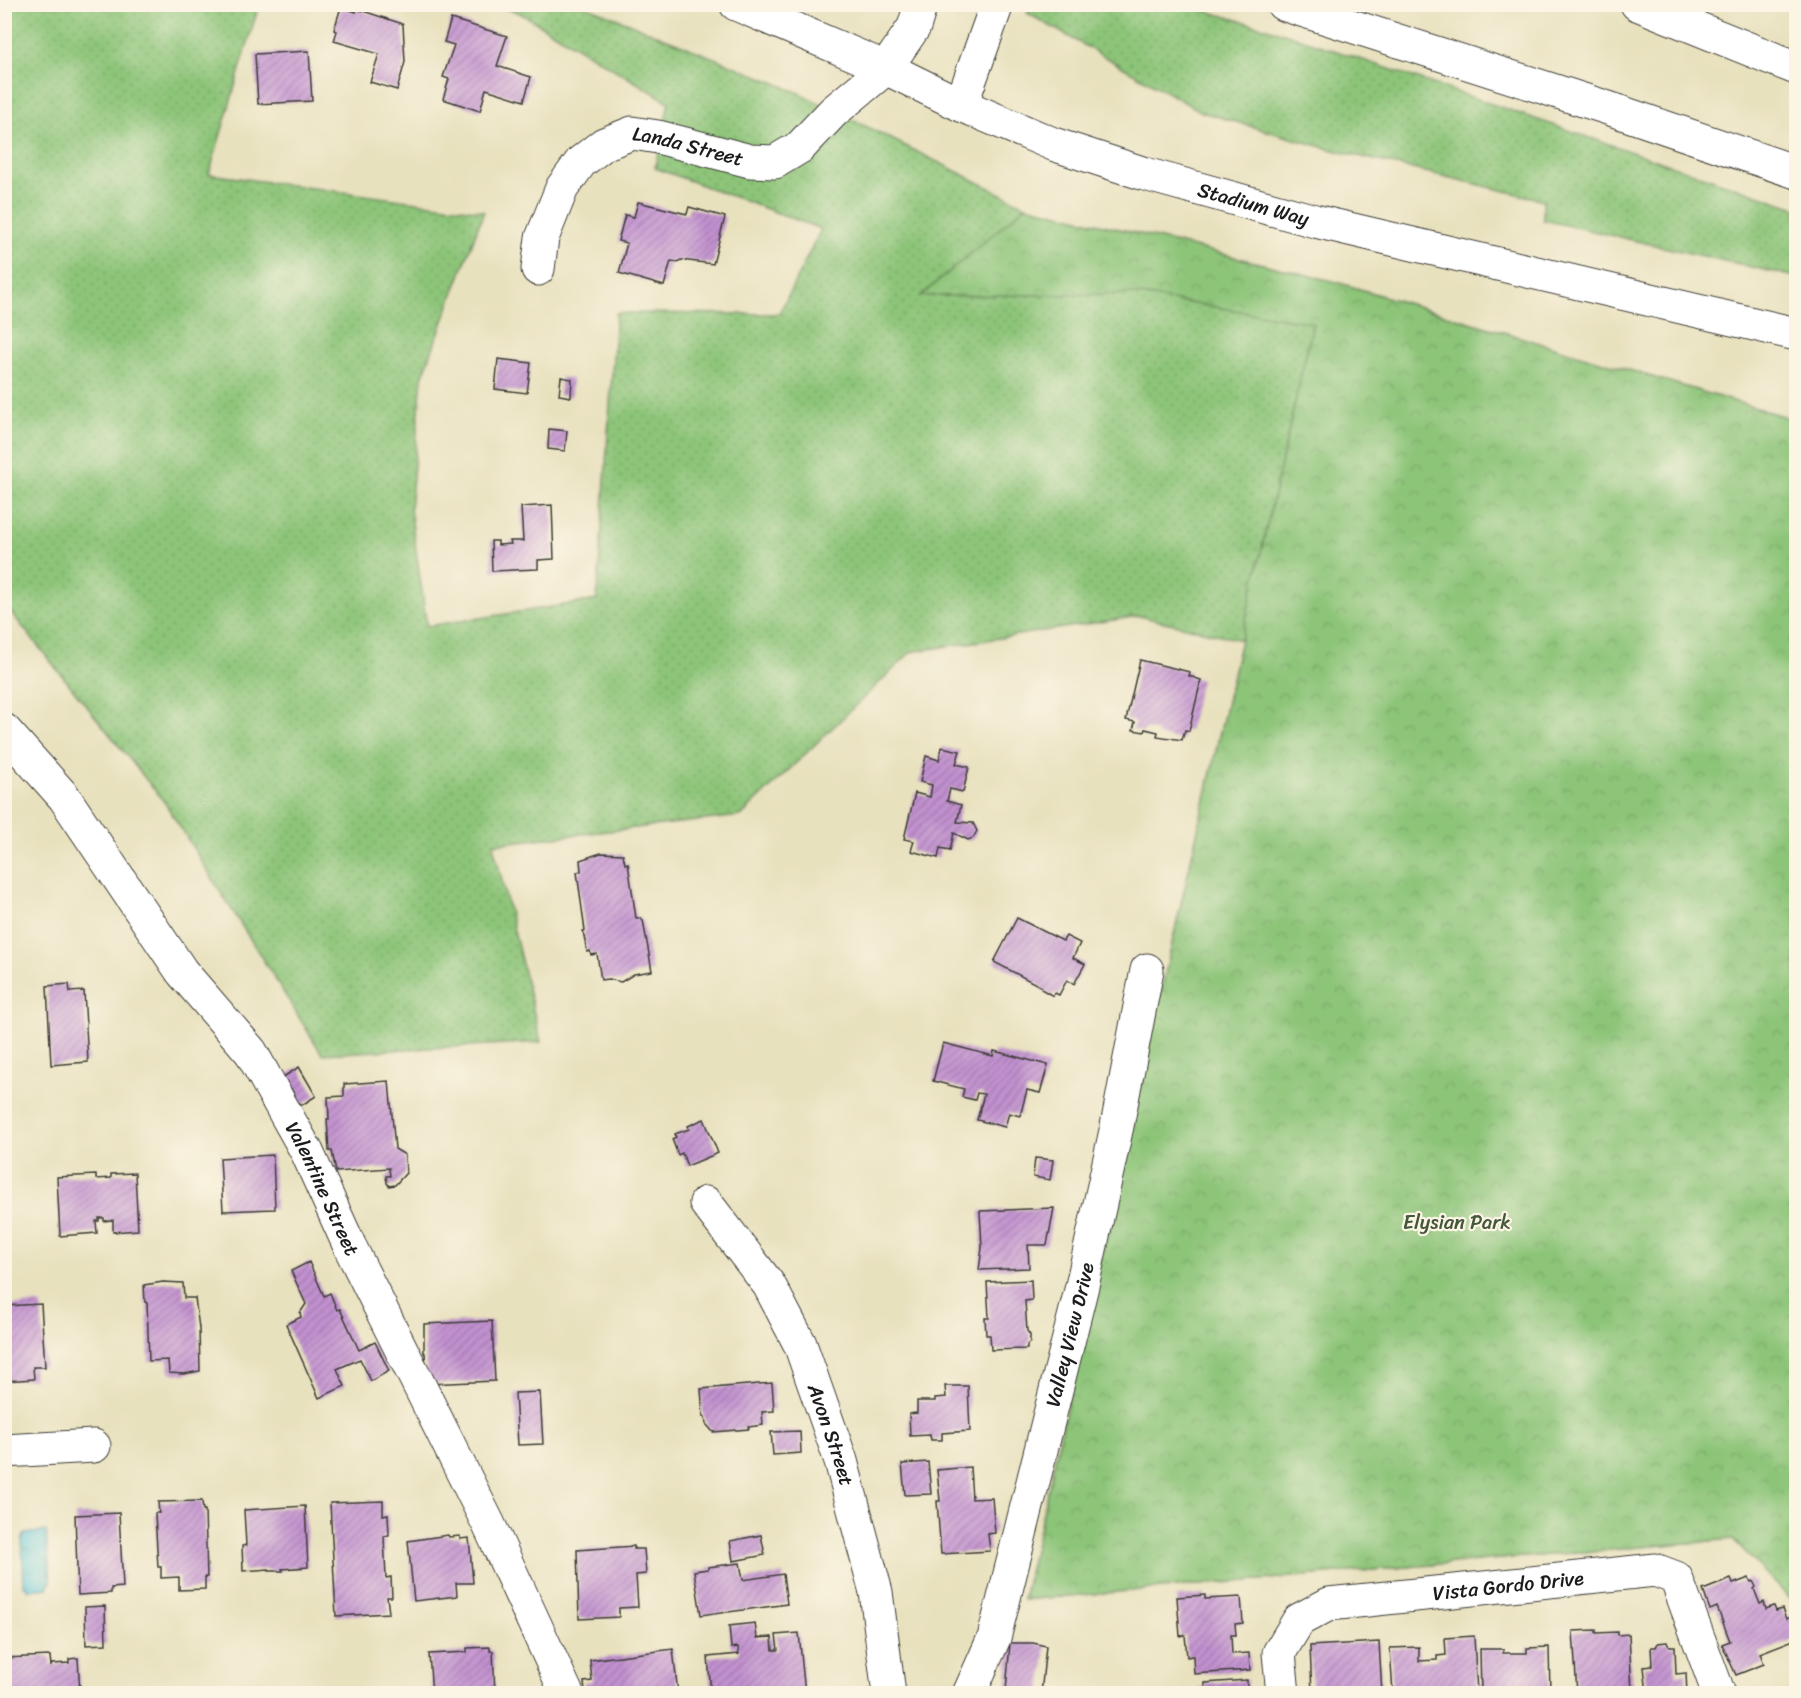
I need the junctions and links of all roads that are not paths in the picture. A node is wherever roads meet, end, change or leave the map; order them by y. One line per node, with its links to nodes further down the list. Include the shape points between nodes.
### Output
1 (736, 4): 6 (main road, Stadium Way)
2 (921, 4): 6 (main road, Landa Street, via 914,27)
3 (997, 4): 8 (main road)
4 (1283, 4): 9 (main road)
5 (1637, 4): 7 (main road)
6 (886, 68): 8 (main road, Stadium Way); 10 (main road, Landa Street, via 833,112 800,147 775,162 750,162 632,133 604,144 581,162 562,188 542,238)
7 (1797, 68)
8 (961, 105): 11 (main road, Stadium Way, via 1053,144 1236,200)
9 (1797, 172)
10 (538, 269)
11 (1797, 334)
12 (4, 730): 17 (main road, Valentine Street, via 64,797 182,972 251,1052 307,1152)
13 (1147, 970): 19 (main road, Valley View Drive, via 1082,1286 994,1638)
14 (706, 1203): 18 (main road, Avon Street, via 769,1286 800,1344 841,1461 876,1592)
15 (94, 1446): 16 (main road)
16 (4, 1451)
17 (567, 1694)
18 (889, 1694)
19 (969, 1694)
20 (1282, 1694): 21 (main road, Vista Gordo Drive, via 1279,1653 1299,1620 1329,1604 1655,1570 1676,1578)
21 (1719, 1694)

